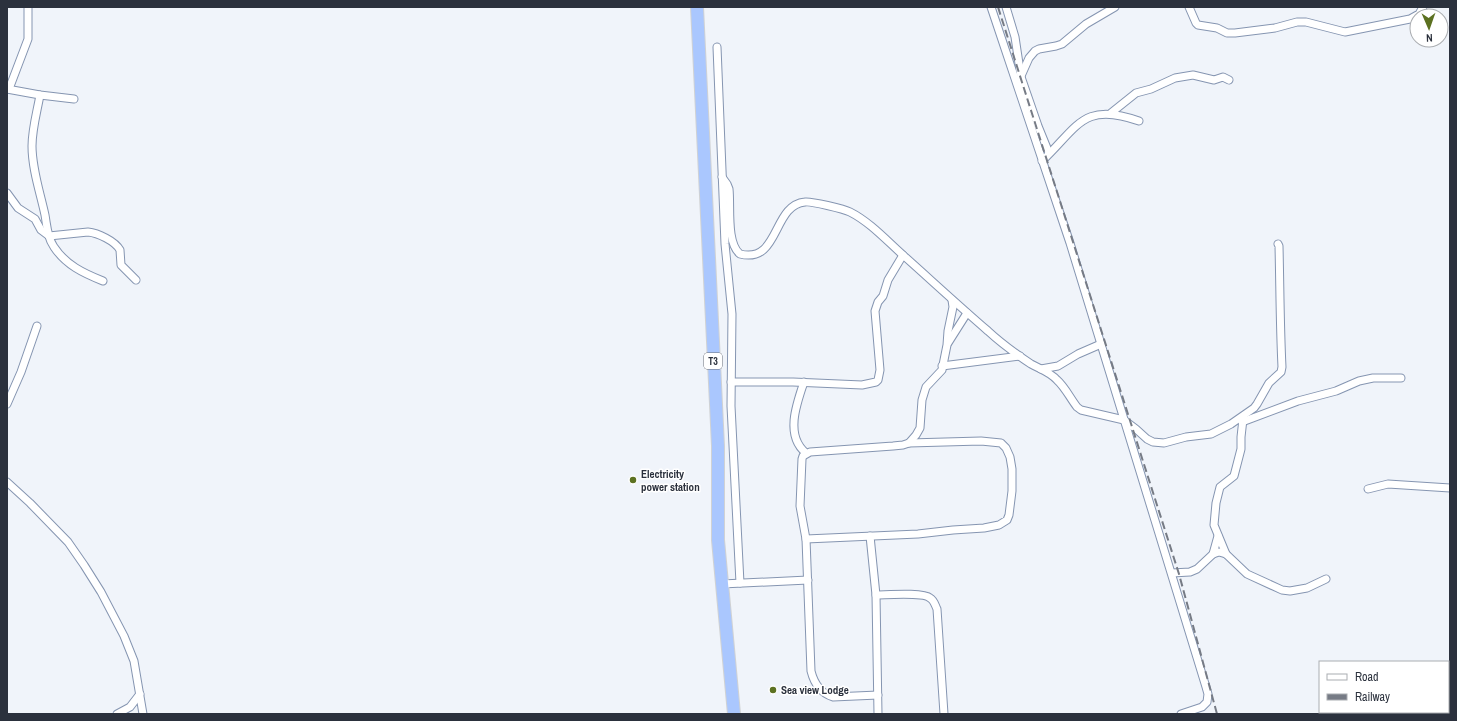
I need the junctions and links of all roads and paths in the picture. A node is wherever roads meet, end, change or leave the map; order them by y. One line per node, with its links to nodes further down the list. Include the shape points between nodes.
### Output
1 (28, 7): 11 (street, via 28,39)
2 (697, 7): 53 (highway, T3, via 718,446 718,540)
3 (991, 7): 17 (street)
4 (1006, 7): 9 (street, via 1015,37)
5 (1114, 7): 9 (street, via 1086,24 1062,44 1039,48 1029,58)
6 (1189, 7): 7 (street, via 1198,25 1235,34 1302,22 1352,32 1410,19)
7 (1423, 7)
8 (717, 47): 18 (street)
9 (1021, 77): 16 (street)
10 (1229, 80): 14 (street, via 1222,77 1214,80 1193,75 1175,78 1136,93)
11 (8, 89): 12 (street)
12 (40, 95): 13 (street); 20 (street, via 32,147)
13 (74, 99)
14 (1111, 113): 15 (street); 16 (street, via 1085,119 1072,128)
15 (1139, 121)
16 (1050, 153): 17 (street)
17 (1042, 161): 28 (street)
18 (722, 177): 22 (street, via 729,189 734,247 740,254 753,254 764,250 788,211 806,202 848,211 875,230); 34 (street, via 732,314)
19 (7, 193): 20 (street, via 18,208 35,219)
20 (48, 236): 23 (street, via 94,232 119,247 121,265); 24 (street, via 66,262 84,274)
21 (1278, 244): 37 (street, via 1282,370 1269,383 1258,404)
22 (903, 255): 25 (street); 35 (street, via 888,280 875,311 880,378 871,383 854,385)
23 (136, 280)
24 (103, 281)
25 (952, 300): 26 (street); 29 (street)
26 (967, 313): 29 (street); 30 (street)
27 (37, 326): 36 (street)
28 (1101, 344): 32 (street, via 1058,366); 38 (street)
29 (947, 345): 31 (street)
30 (1020, 356): 31 (street); 32 (street)
31 (942, 366): 39 (street, via 942,370 926,387 922,400 920,428)
32 (1041, 369): 38 (street, via 1057,379 1081,410)
33 (1400, 378): 37 (street, via 1358,381 1336,391)
34 (731, 382): 35 (street); 52 (street)
35 (804, 382): 40 (street, via 797,401 794,432 796,442)
36 (7, 404)
37 (1243, 419): 38 (street, via 1211,434 1159,443 1150,442); 45 (street, via 1241,449 1234,476 1220,487 1217,495 1214,525)
38 (1124, 420): 49 (street)
39 (909, 443): 40 (street); 44 (street, via 1002,443 1012,469 1011,504 1007,520 992,527)
40 (806, 454): 46 (street, via 801,464 800,493)
41 (7, 482): 55 (street, via 68,542 93,578 124,636 134,661)
42 (1450, 488): 43 (street, via 1388,484)
43 (1368, 490)
44 (870, 536): 46 (street); 54 (street)
45 (1218, 536): 47 (street); 48 (street)
46 (806, 539): 51 (street)
47 (1213, 554): 48 (street); 49 (street, via 1197,569)
48 (1226, 554): 50 (street, via 1246,574 1282,590 1307,588)
49 (1172, 573): 62 (street, via 1208,694 1208,702 1202,707)
50 (1326, 579)
51 (808, 580): 52 (street); 56 (street, via 811,671 816,684 827,695 833,697)
52 (740, 583): 53 (street)
53 (722, 584): 59 (highway, T3)
54 (876, 595): 56 (street); 61 (street, via 922,595 930,597 934,602 937,609)
55 (140, 694): 57 (street, via 130,707); 58 (street)
56 (878, 696): 60 (street)
57 (117, 714)
58 (143, 714)
59 (734, 714)
60 (878, 714)
61 (944, 714)
62 (1181, 714)

